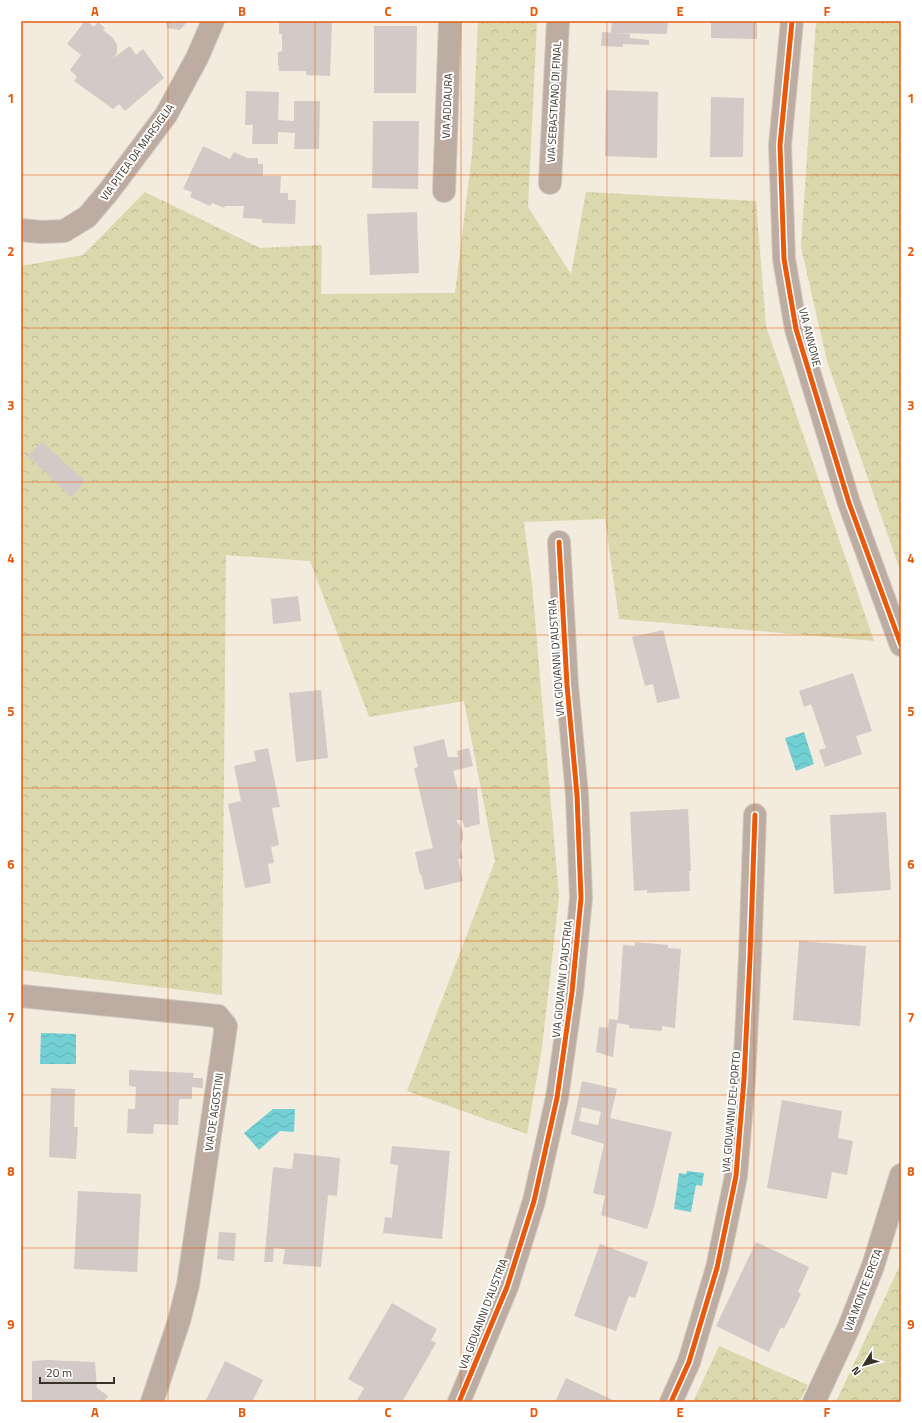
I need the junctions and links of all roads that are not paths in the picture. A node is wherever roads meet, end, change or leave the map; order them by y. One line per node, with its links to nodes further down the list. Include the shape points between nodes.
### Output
1 (213, 21): 7 (street, VIA PITEA DA MARSIGLIA, via 197,58 166,115 87,217 64,231)
2 (450, 21): 6 (street, VIA ADDAURA)
3 (558, 21): 5 (street, VIA SEBASTIANO DI FINAL)
4 (792, 21): 9 (street, VIA ANNONE, via 780,146 784,259 796,329 849,503)
5 (550, 183)
6 (444, 191)
7 (21, 230)
8 (559, 542): 14 (street, VIA GIOVANNI D'AUSTRIA, via 567,685 577,795 581,898 572,992 557,1098 534,1201 507,1286)
9 (901, 645)
10 (754, 815): 15 (street, VIA GIOVANNI DEL PORTO, via 751,949 736,1176 717,1268 689,1362)
11 (21, 996): 13 (street, VIA DE AGOSTINI, via 218,1016 226,1026 188,1285)
12 (901, 1175): 16 (street, VIA MONTE ERCTA, via 874,1266)
13 (152, 1402)
14 (459, 1402)
15 (671, 1402)
16 (814, 1402)

